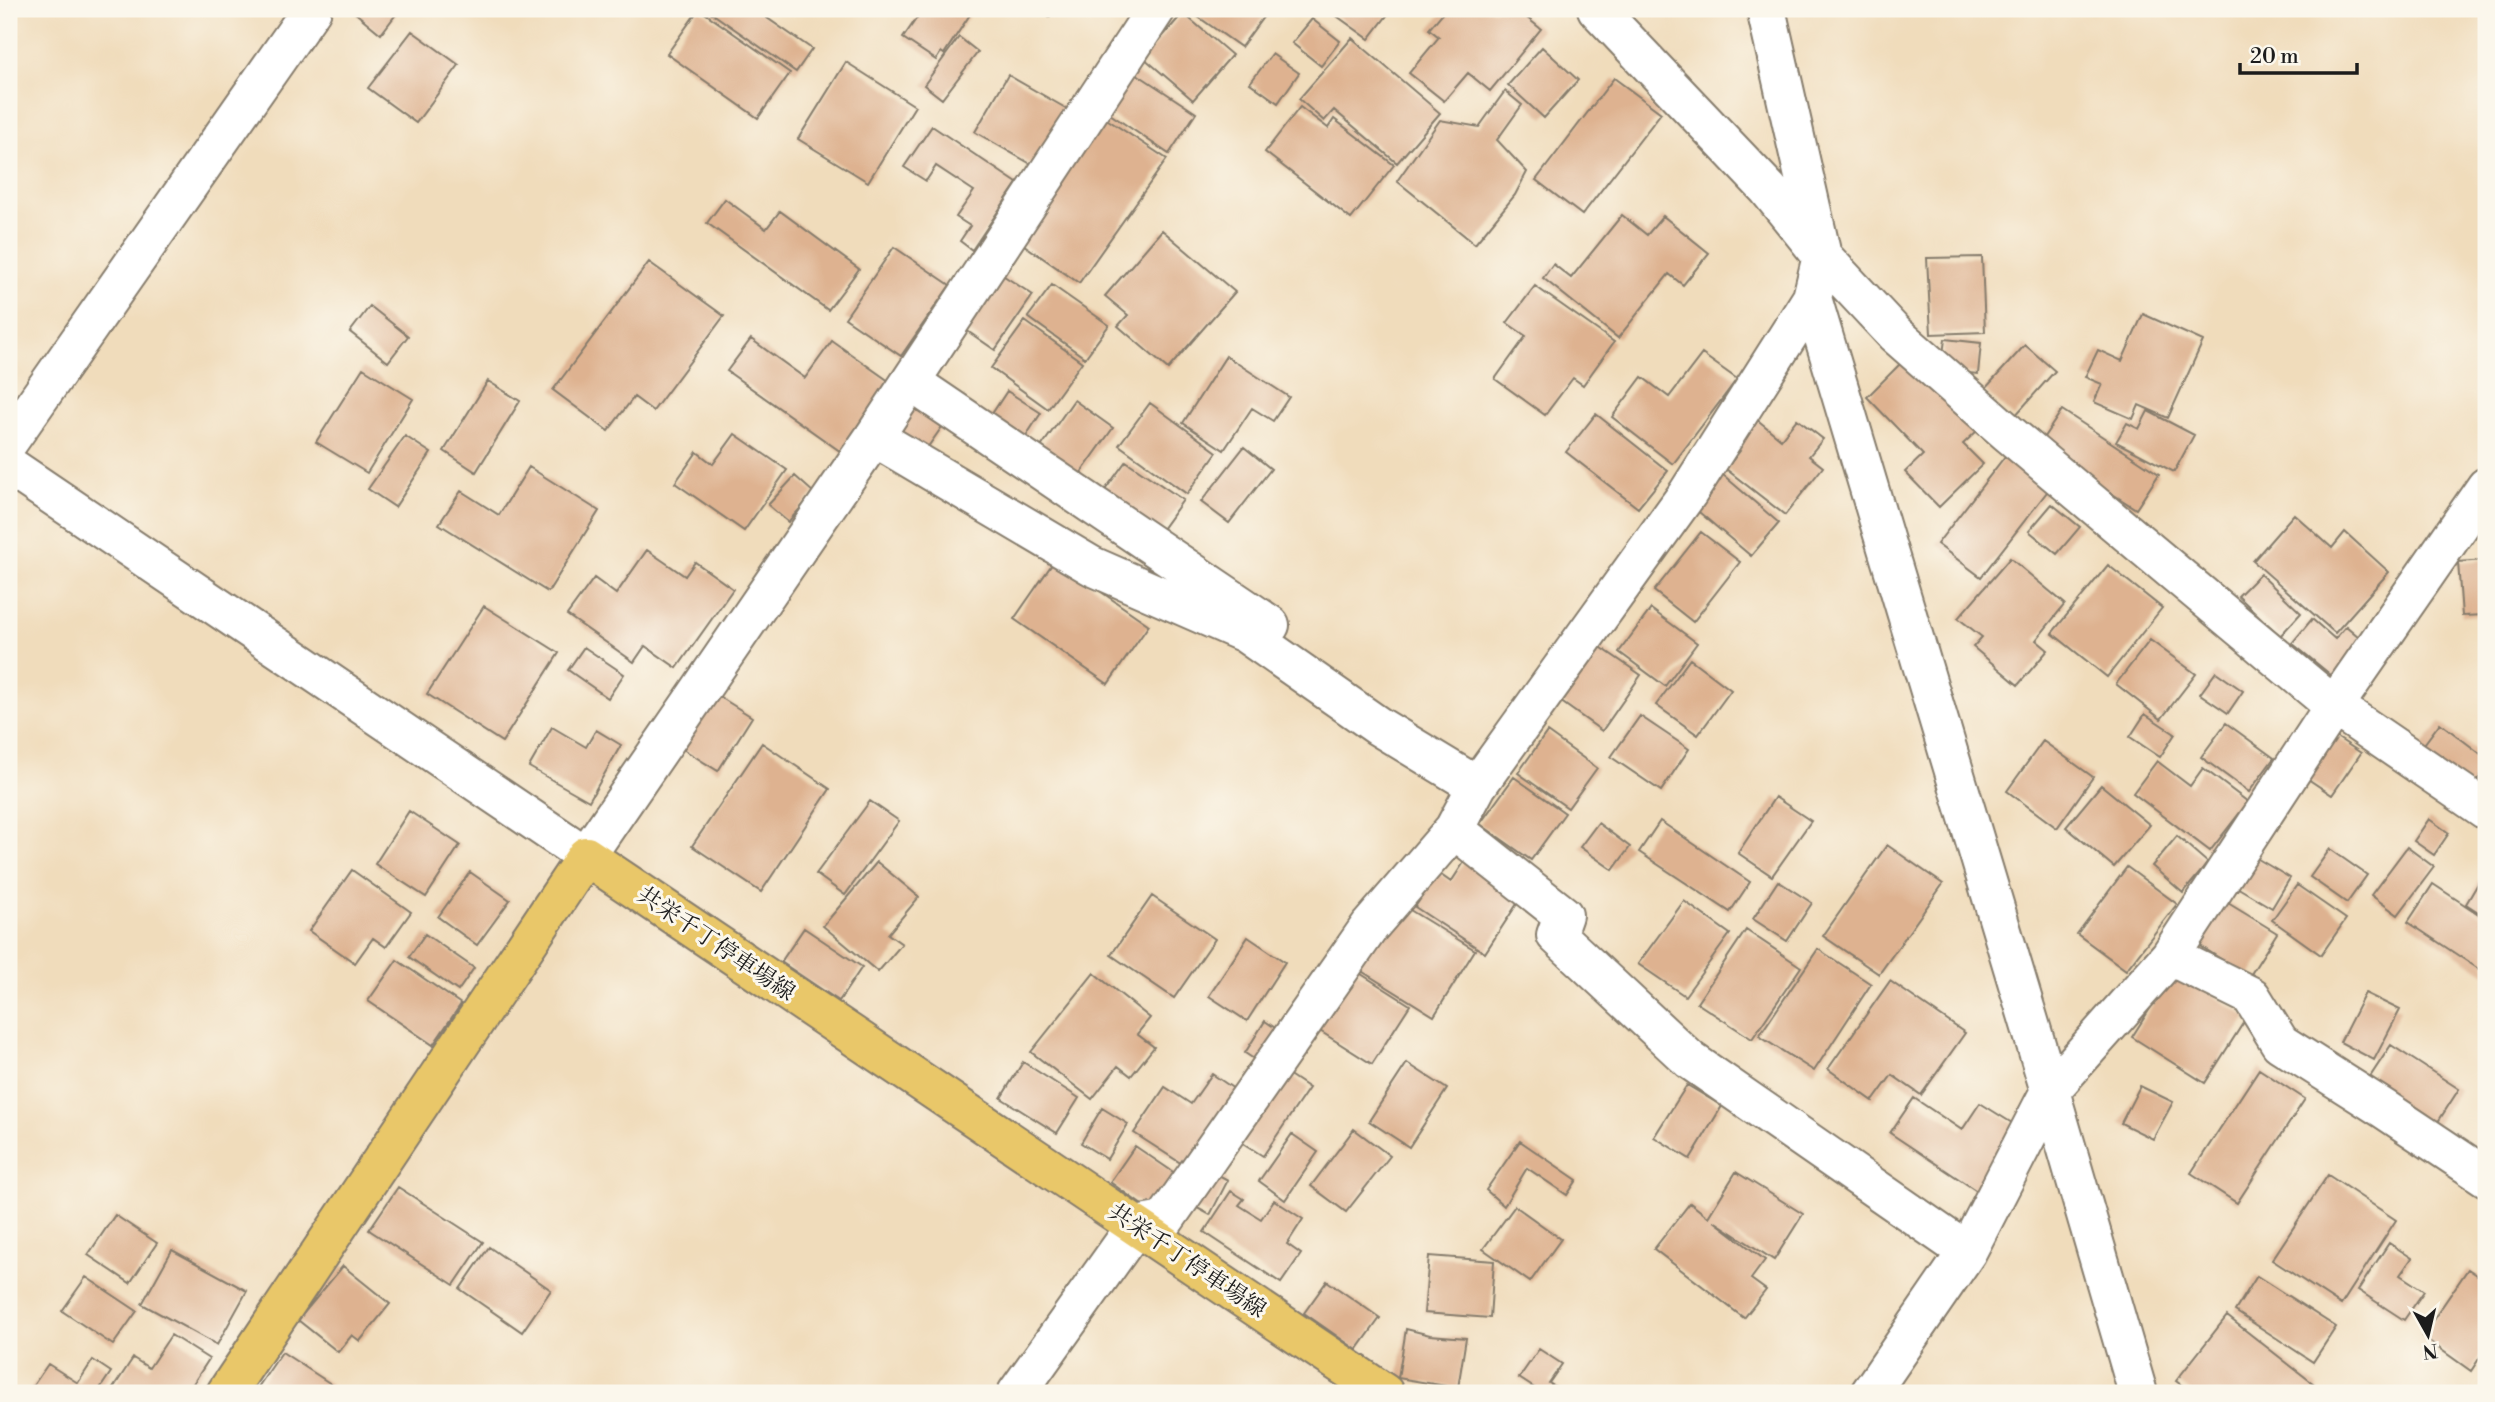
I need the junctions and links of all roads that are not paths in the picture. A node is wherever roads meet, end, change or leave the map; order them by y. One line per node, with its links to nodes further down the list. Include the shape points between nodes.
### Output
1 (312, 9): 9 (street)
2 (1156, 9): 7 (street)
3 (1597, 9): 5 (street, via 1768,189)
4 (1766, 9): 5 (street)
5 (1822, 256): 6 (street); 12 (street, via 1915,352)
6 (1812, 298): 13 (street, via 1688,493); 18 (street)
7 (911, 382): 8 (street); 13 (street)
8 (874, 437): 13 (street, via 1092,566 1245,633 1378,726); 16 (street)
9 (9, 441)
10 (9, 466): 16 (street)
11 (2486, 487): 12 (street)
12 (2334, 706): 14 (street); 17 (street)
13 (1482, 778): 15 (street)
14 (2486, 810)
15 (1454, 829): 20 (street, via 1370,926 1164,1221); 21 (street, via 1563,915 1556,935 1690,1060)
16 (586, 856): 20 (main road, 共栄千丁停車場線); 22 (main road)
17 (2170, 956): 18 (street); 19 (street, via 2251,996 2280,1044)
18 (2050, 1091): 21 (street); 26 (street)
19 (2486, 1177)
20 (1136, 1226): 23 (street); 24 (main road, 共栄千丁停車場線)
21 (1967, 1252): 25 (street)
22 (226, 1393)
23 (1017, 1393)
24 (1384, 1393)
25 (1870, 1393)
26 (2138, 1393)

